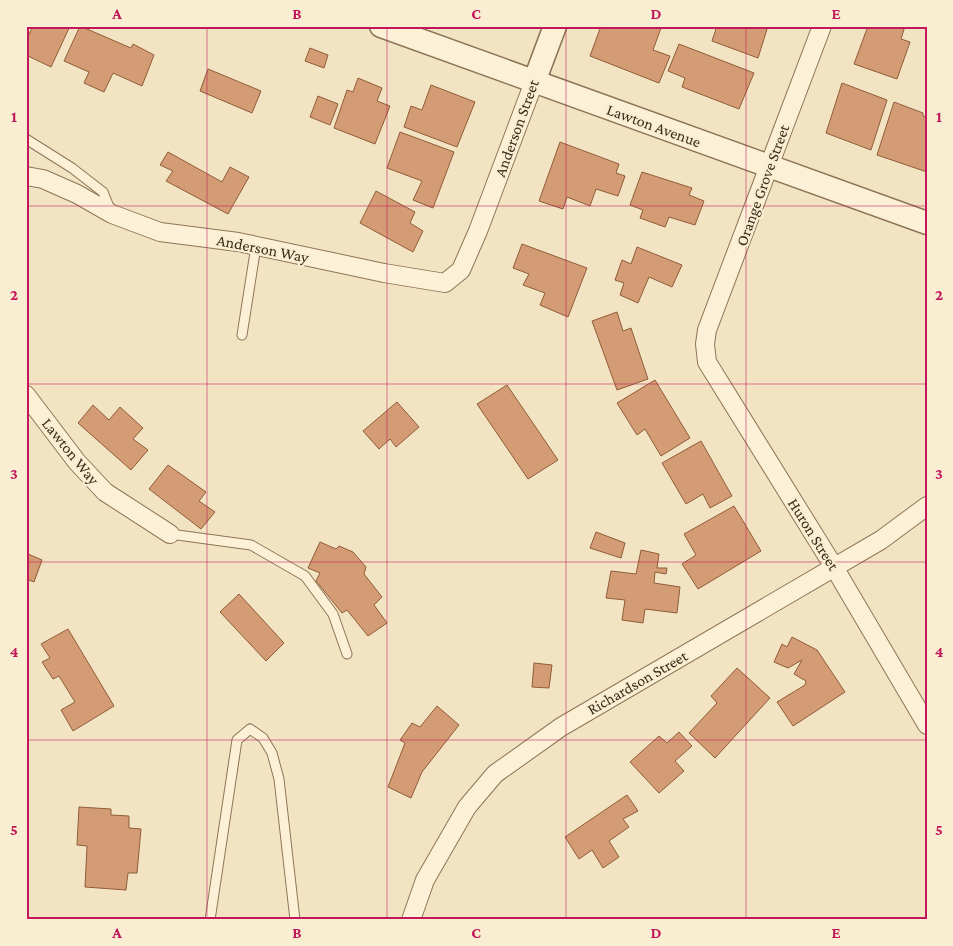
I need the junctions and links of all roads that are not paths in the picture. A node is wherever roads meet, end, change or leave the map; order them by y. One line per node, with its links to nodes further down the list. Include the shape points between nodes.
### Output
1 (381, 26): 4 (street, Lawton Avenue)
2 (555, 26): 4 (street, Anderson Street)
3 (822, 26): 6 (street, Orange Grove Street)
4 (534, 82): 6 (street, Lawton Avenue); 10 (street, Anderson Street)
5 (26, 139): 8 (lane, via 64,162 103,192)
6 (769, 167): 9 (street, Lawton Avenue); 13 (street, Orange Grove Street, via 707,330)
7 (26, 176): 8 (street, Anderson Way, via 43,179 77,194)
8 (112, 214): 11 (street, Anderson Way, via 160,232)
9 (927, 223)
10 (478, 231): 11 (street, Anderson Way, via 461,270 445,283 384,274)
11 (256, 246): 12 (lane)
12 (242, 335)
13 (705, 344): 17 (street, Huron Street, via 708,362)
14 (26, 395): 16 (street, Lawton Way, via 77,462 105,492)
15 (927, 506): 17 (street, Richardson Street, via 882,540)
16 (170, 534): 18 (lane, via 251,545 305,576 333,614)
17 (834, 567): 19 (street, Huron Street); 22 (street, Richardson Street, via 561,727 495,774 467,807 425,880)
18 (347, 654)
19 (927, 725)
20 (210, 920): 21 (lane, via 237,740 250,729 263,738 272,753 279,778)
21 (295, 920)
22 (411, 920)

